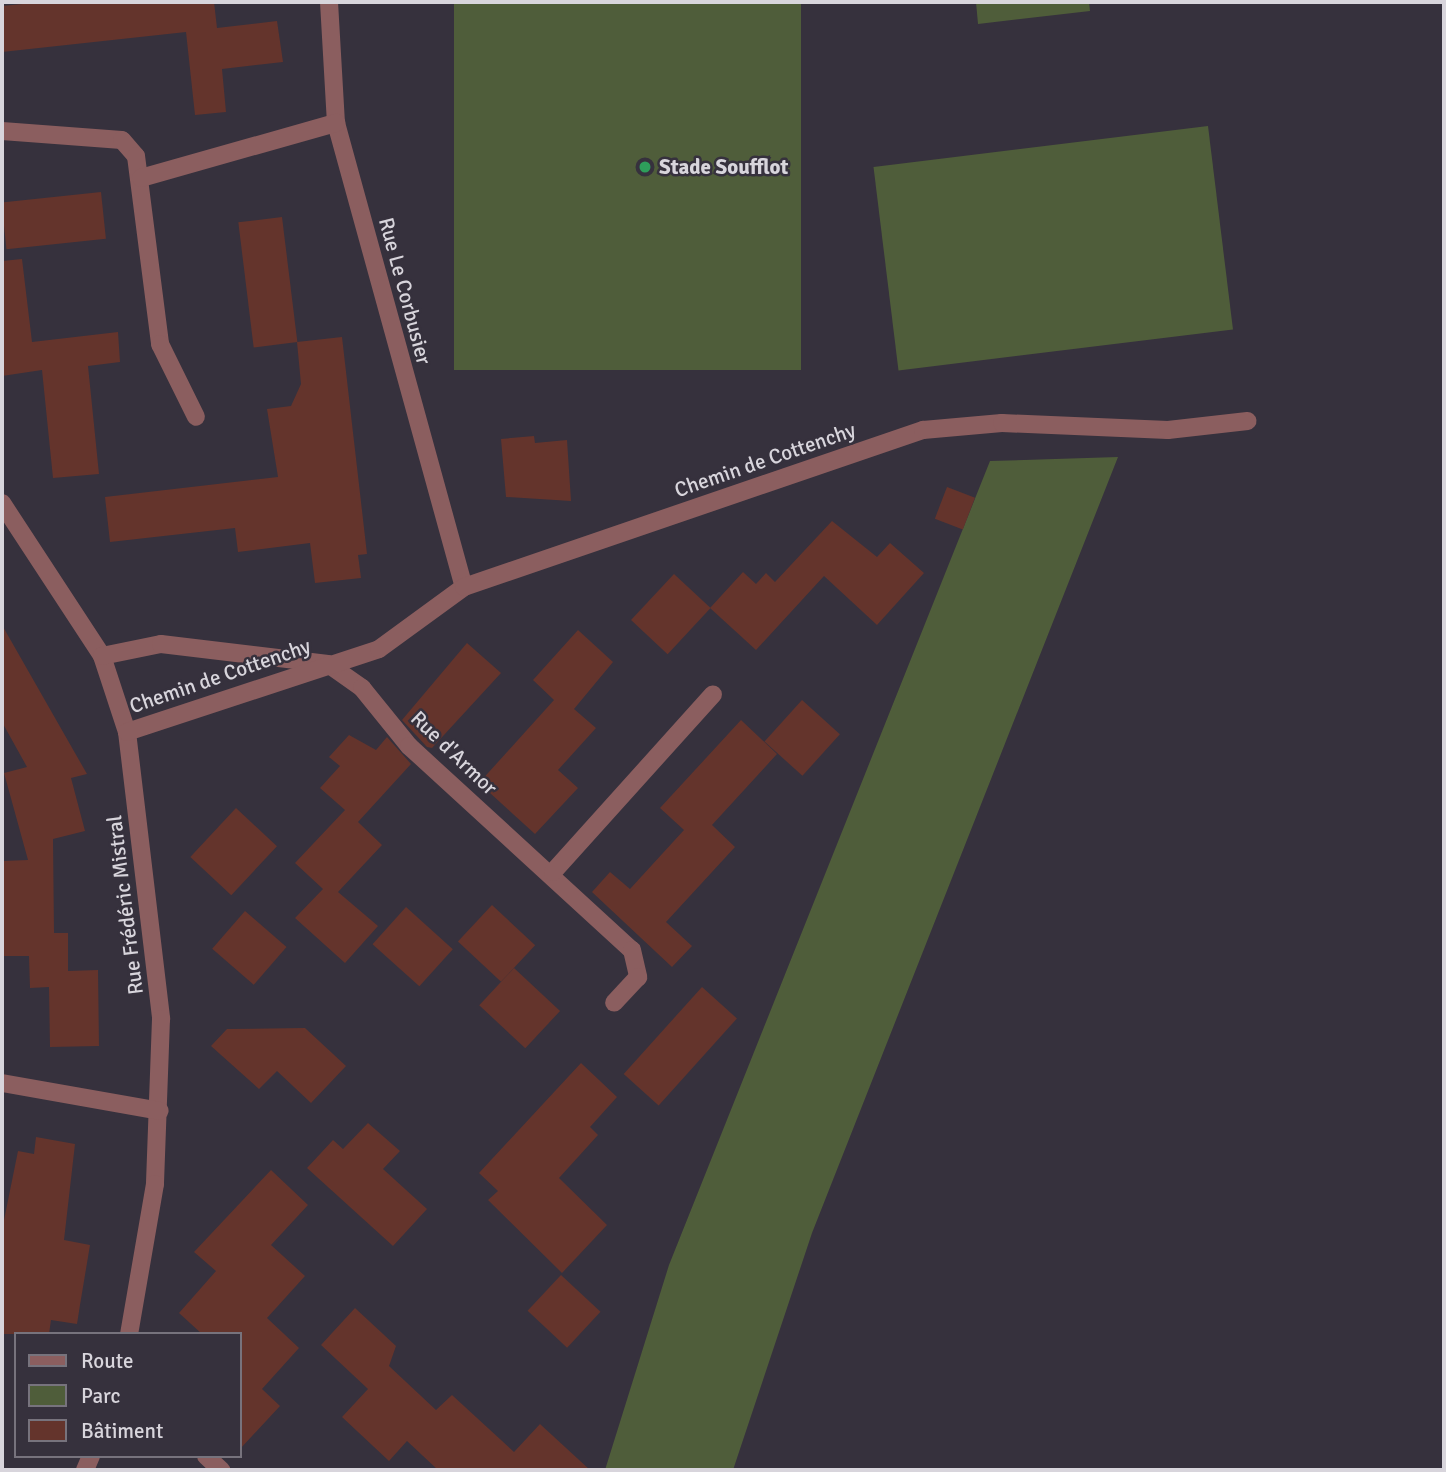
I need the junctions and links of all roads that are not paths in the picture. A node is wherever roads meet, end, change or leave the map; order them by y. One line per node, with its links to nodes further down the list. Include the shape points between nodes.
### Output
1 (329, 2): 2 (street, Rue Le Corbusier)
2 (337, 123): 4 (street); 8 (street, Rue Le Corbusier)
3 (2, 131): 4 (street, via 121,140 136,156)
4 (141, 178): 5 (street, via 160,344)
5 (196, 417)
6 (1247, 421): 8 (street, Chemin de Cottenchy, via 1168,430 1002,424 923,430)
7 (2, 503): 9 (street, Rue Frédéric Mistral)
8 (464, 587): 10 (street, Chemin de Cottenchy, via 379,649)
9 (102, 656): 10 (street, Chemin de Cottenchy, via 161,644); 12 (street, Rue Frédéric Mistral)
10 (328, 664): 12 (street, Chemin de Cottenchy); 13 (street, Rue d'Armor, via 362,688 409,746)
11 (713, 694): 13 (street)
12 (127, 732): 16 (street, Rue Frédéric Mistral, via 150,891 161,1019)
13 (553, 872): 14 (street, Rue d'Armor, via 639,962 638,977)
14 (614, 1003)
15 (2, 1083): 16 (street)
16 (160, 1111): 17 (street, Rue Frédéric Mistral, via 155,1184)
17 (129, 1332)
18 (207, 1458): 19 (street)
19 (221, 1470)

